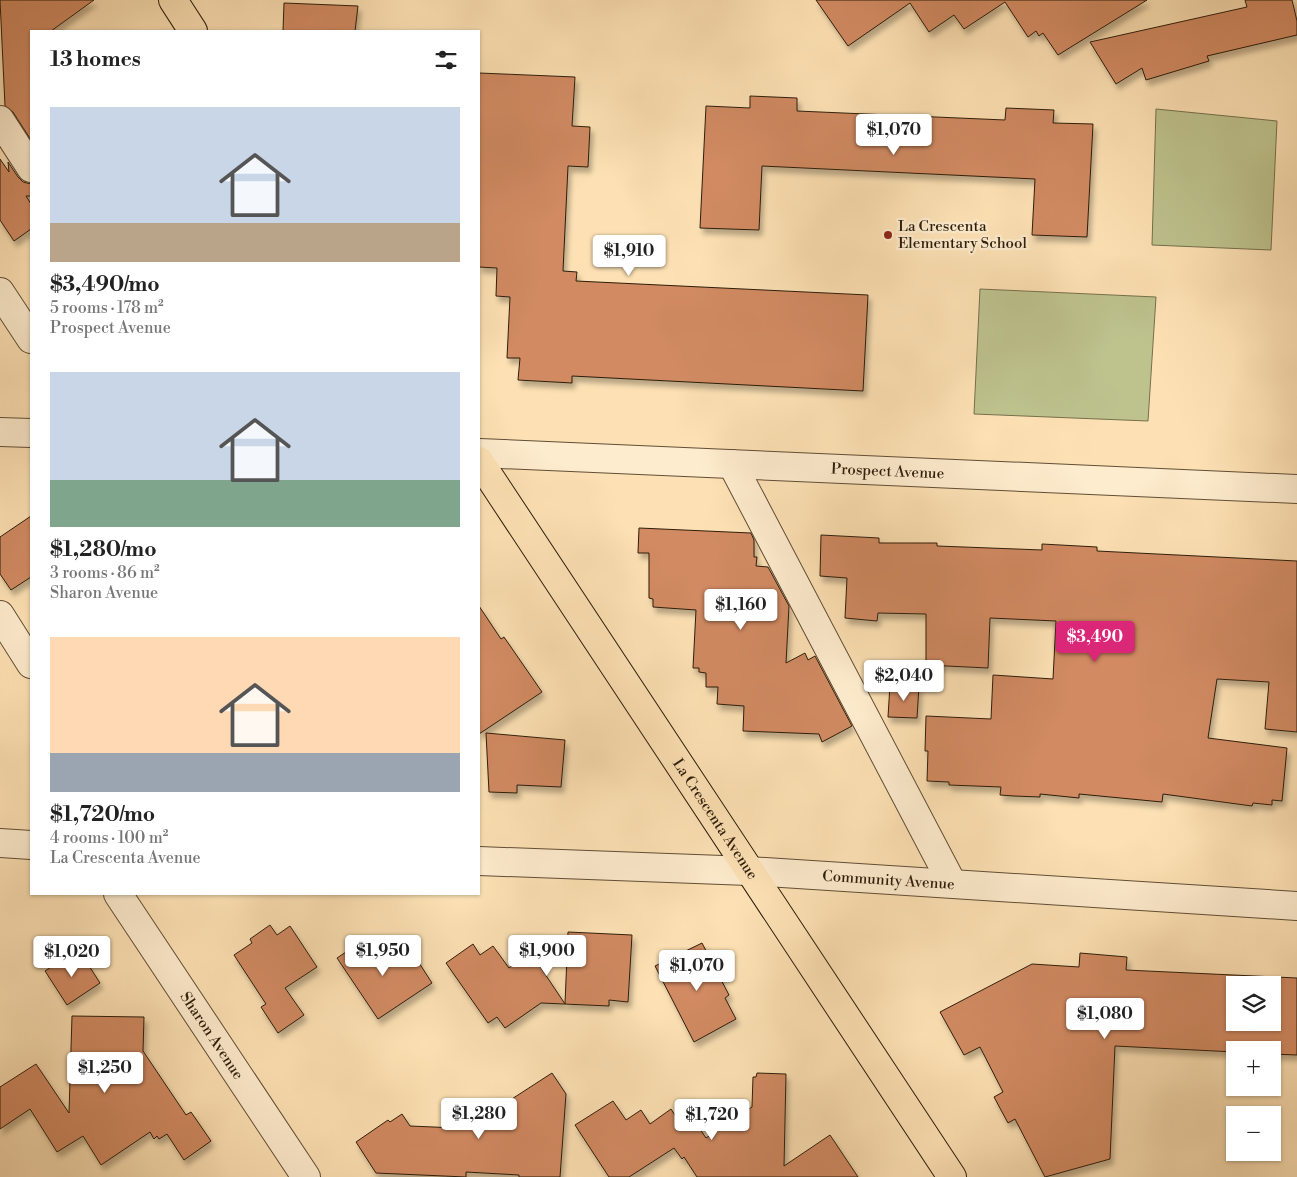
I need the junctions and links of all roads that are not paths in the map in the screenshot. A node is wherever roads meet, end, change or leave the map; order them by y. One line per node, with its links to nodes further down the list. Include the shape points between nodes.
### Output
1 (173, 0): 2 (main road)
2 (192, 30)
3 (0, 120): 4 (street)
4 (30, 166)
5 (0, 292): 6 (street)
6 (30, 338)
7 (0, 432): 8 (street)
8 (30, 433)
9 (480, 453): 11 (street, Prospect Avenue)
10 (480, 463): 18 (main road, La Crescenta Avenue)
11 (732, 464): 12 (street, Prospect Avenue); 19 (street)
12 (1297, 489)
13 (0, 615): 14 (street)
14 (30, 662)
15 (0, 843): 16 (street)
16 (30, 845)
17 (480, 861): 18 (street, Community Avenue)
18 (749, 871): 19 (street, Community Avenue); 23 (main road, La Crescenta Avenue)
19 (952, 883): 21 (street, Community Avenue)
20 (119, 895): 22 (street, Sharon Avenue)
21 (1297, 906)
22 (306, 1177)
23 (952, 1177)

